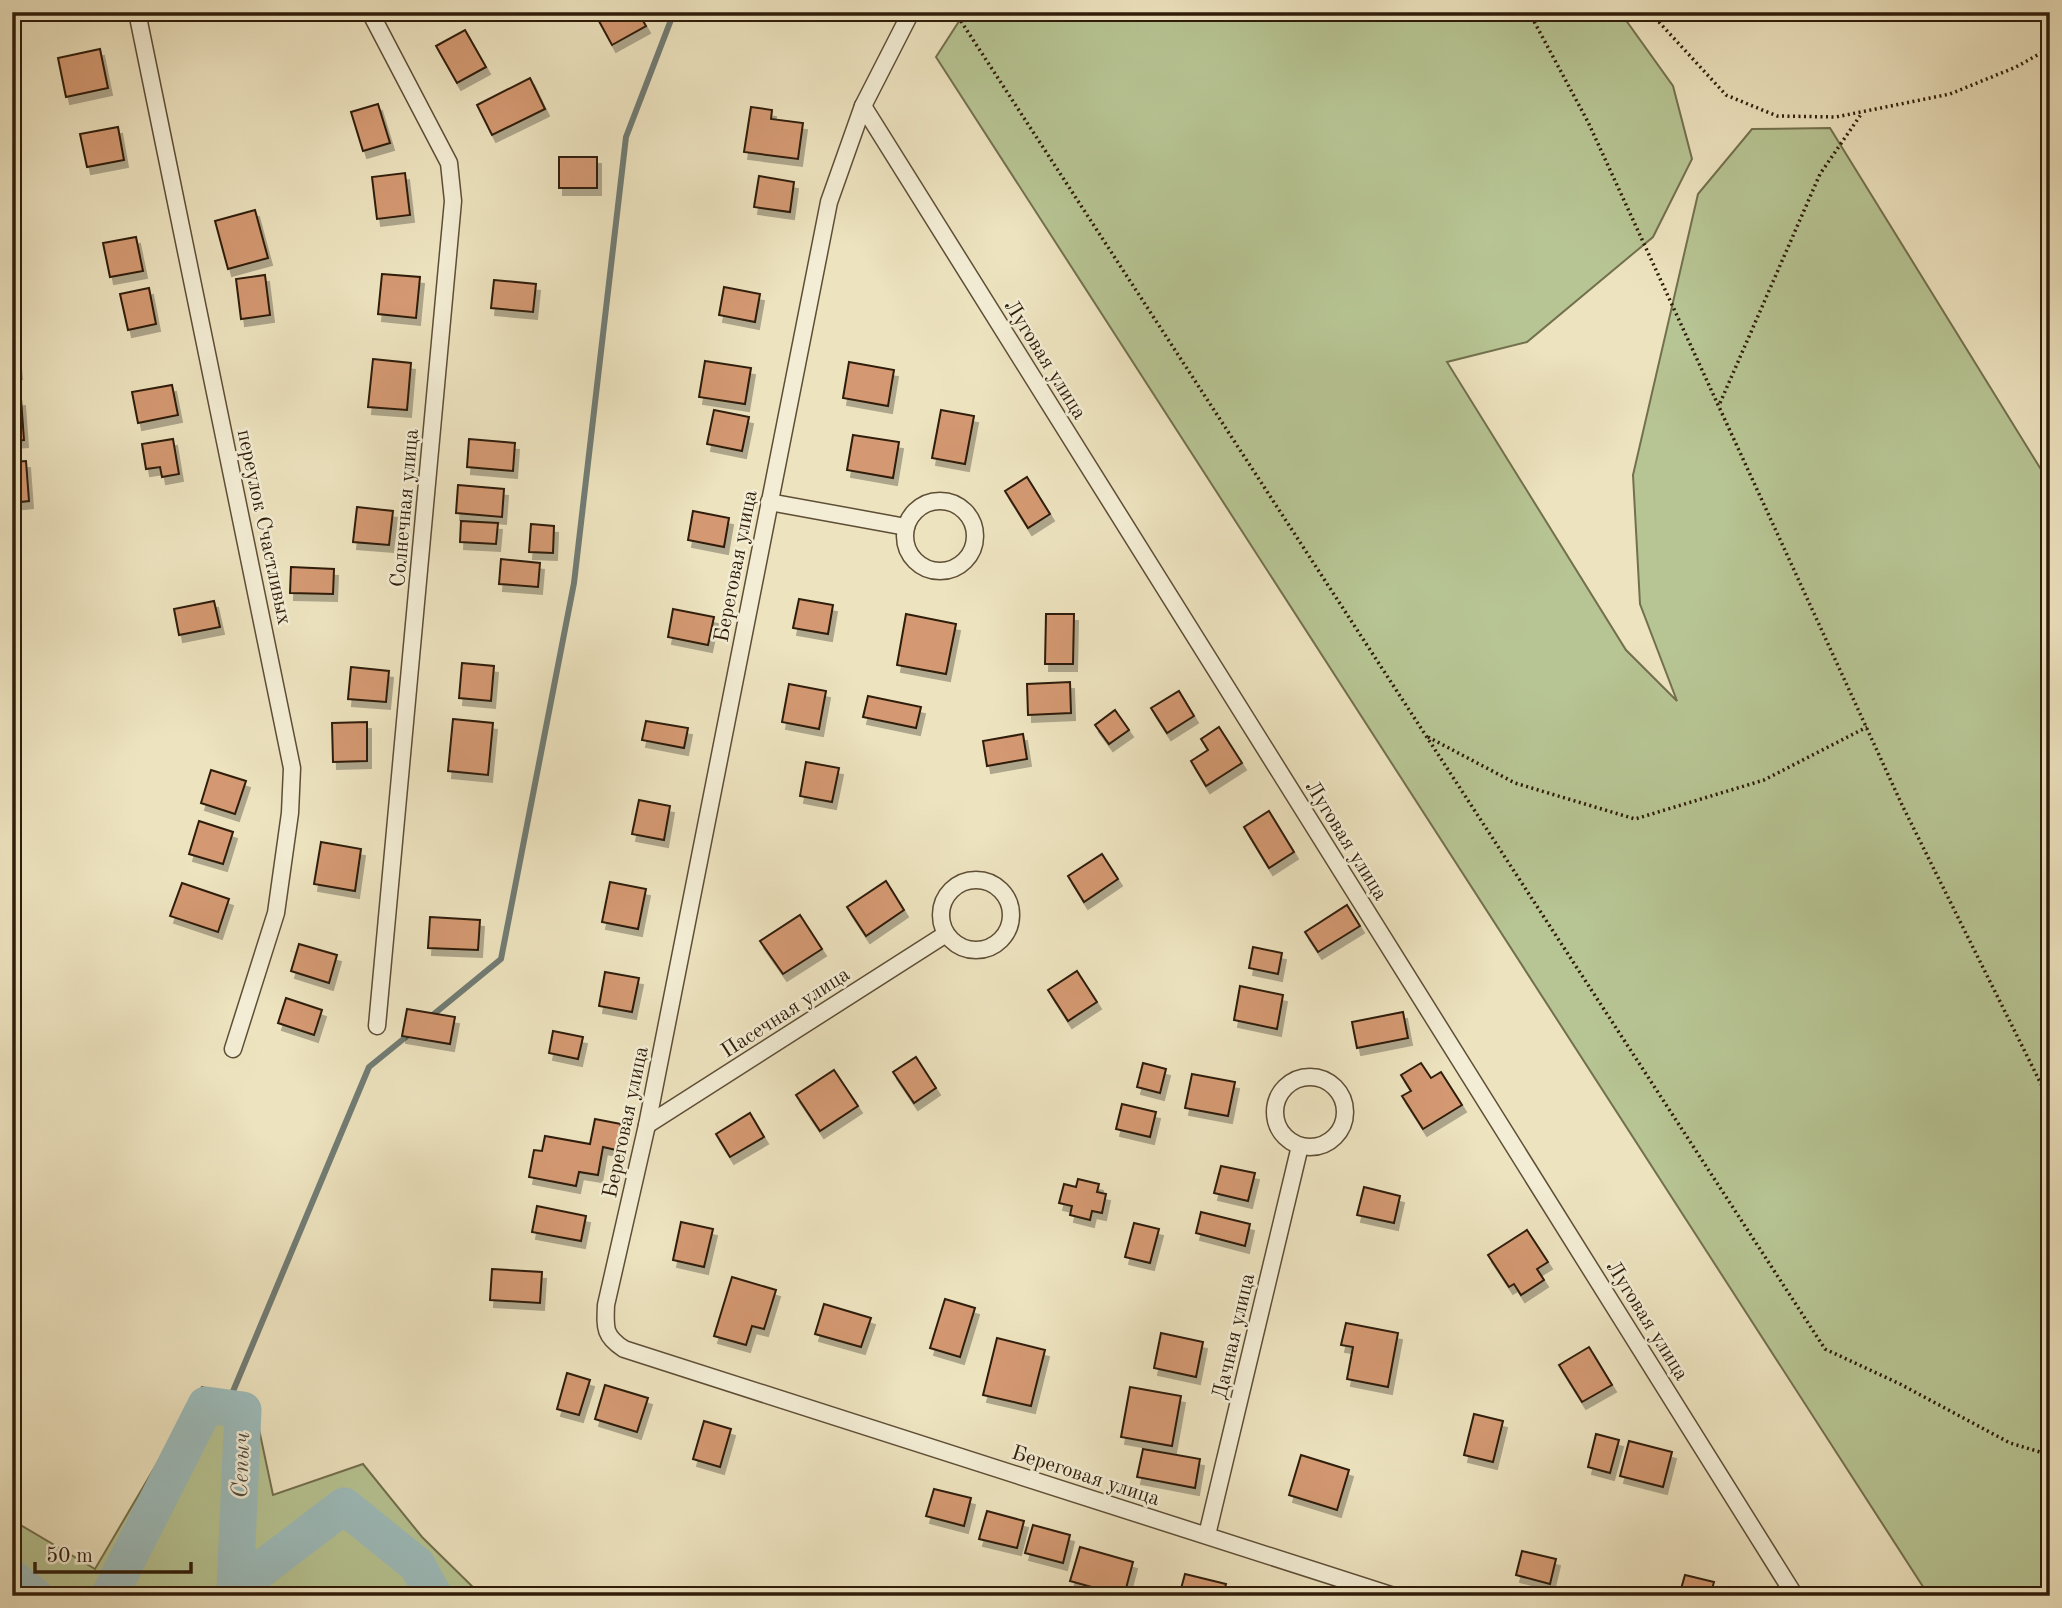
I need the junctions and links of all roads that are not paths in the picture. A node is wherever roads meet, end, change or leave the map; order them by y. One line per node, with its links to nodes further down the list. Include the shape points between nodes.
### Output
1 (137, 12): 9 (street, переулок Счастливых, via 292,768 276,913)
2 (370, 12): 8 (street, Солнечная улица, via 449,163 453,201)
3 (911, 12): 4 (street, Береговая улица)
4 (863, 106): 5 (street, Береговая улица, via 829,202); 14 (street, Луговая улица)
5 (769, 502): 6 (street); 10 (street, Береговая улица)
6 (906, 527): 6 (street, via 909,554 930,570 957,567 974,546 971,519 949,502 922,505)
7 (946, 934): 7 (street, via 970,950 997,944 1011,921 1004,894 982,880 957,886 942,907); 10 (street, Пасечная улица)
8 (377, 1026)
9 (233, 1049)
10 (647, 1125): 12 (street, Береговая улица, via 606,1305 605,1327 611,1340 648,1357)
11 (1300, 1146): 11 (street, via 1327,1143 1344,1122 1341,1095 1320,1078 1293,1081 1276,1102 1279,1129); 12 (street, Дачная улица)
12 (1207, 1535): 13 (street, Береговая улица)
13 (1394, 1596)
14 (1795, 1596)

